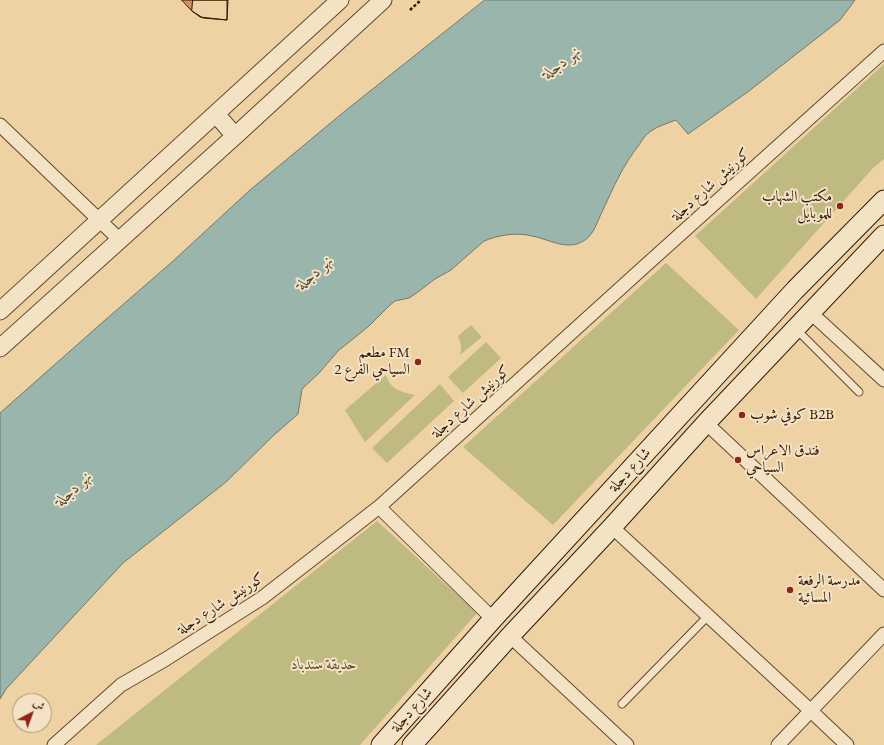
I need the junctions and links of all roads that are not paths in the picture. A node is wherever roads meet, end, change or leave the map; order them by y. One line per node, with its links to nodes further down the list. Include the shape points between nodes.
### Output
1 (340, 0): 4 (street)
2 (383, 0): 6 (street)
3 (884, 51): 18 (street, كورنيش شارع دجلة)
4 (216, 114): 6 (street); 8 (street)
5 (0, 125): 8 (street)
6 (236, 136): 10 (street)
7 (884, 200): 22 (main road, شارع دجلة, via 795,290)
8 (100, 221): 10 (street); 11 (street)
9 (884, 235): 12 (main road, شارع دجلة)
10 (120, 240): 14 (street)
11 (0, 311)
12 (811, 313): 13 (main road, شارع دجلة); 15 (street)
13 (796, 329): 16 (lane); 17 (main road, شارع دجلة)
14 (0, 348)
15 (884, 380)
16 (859, 392)
17 (706, 423): 19 (main road, شارع دجلة); 20 (street)
18 (379, 507): 22 (street); 27 (street, كورنيش شارع دجلة, via 262,598 121,685)
19 (612, 527): 21 (street); 24 (main road, شارع دجلة)
20 (884, 590)
21 (708, 616): 25 (lane); 26 (street)
22 (493, 619): 28 (main road, شارع دجلة)
23 (884, 634): 26 (street)
24 (510, 636): 29 (main road, شارع دجلة); 30 (street)
25 (622, 704)
26 (811, 711): 31 (street); 32 (street)
27 (54, 745)
28 (381, 745)
29 (412, 745)
30 (627, 745)
31 (778, 745)
32 (846, 745)

